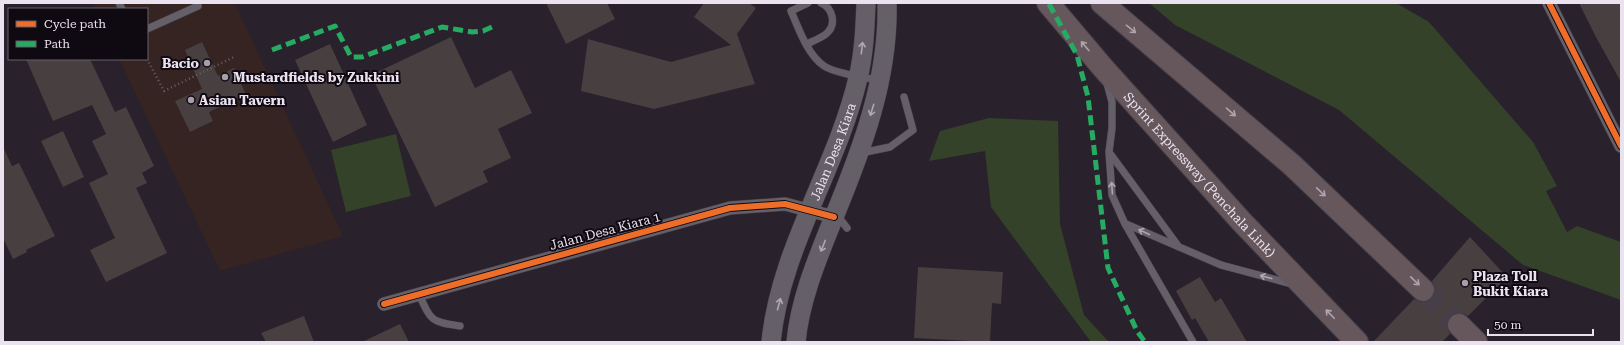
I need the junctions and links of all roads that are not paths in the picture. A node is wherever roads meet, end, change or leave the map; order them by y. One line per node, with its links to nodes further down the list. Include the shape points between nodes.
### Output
1 (808, 3): 10 (lane, via 791,11)
2 (821, 3): 10 (lane, via 831,13 832,24 826,34)
3 (866, 3): 12 (main road, Jalan Desa Kiara, one-way to 3)
4 (887, 3): 13 (main road, Jalan Desa Kiara, via 888,30)
5 (1048, 3): 11 (highway, Sprint Expressway (Penchala Link), one-way to 5)
6 (1102, 3): 23 (highway, one-way to 23, via 1292,165)
7 (1549, 3): 15 (street)
8 (198, 6): 9 (lane)
9 (148, 29)
10 (807, 44): 12 (lane, via 825,67)
11 (1104, 69): 16 (lane, via 1112,102); 22 (highway, Sprint Expressway (Penchala Link))
12 (859, 77): 13 (lane); 18 (main road, Jalan Desa Kiara, via 844,126)
13 (880, 81): 17 (main road, Jalan Desa Kiara, one-way to 17)
14 (904, 97): 17 (lane, via 913,130 890,147)
15 (1621, 146)
16 (1109, 152): 20 (lane, one-way to 16, via 1112,195); 21 (lane)
17 (859, 154): 19 (main road, Jalan Desa Kiara)
18 (810, 210): 19 (street, Jalan Desa Kiara 1); 24 (street, Jalan Desa Kiara 1, via 785,204 730,208); 28 (main road, Jalan Desa Kiara, one-way to 18, via 789,266)
19 (841, 222): 29 (main road, Jalan Desa Kiara, one-way to 29, via 812,272)
20 (1125, 224): 21 (lane, one-way to 20); 30 (lane)
21 (1180, 249): 22 (lane, one-way to 21, via 1221,265)
22 (1304, 287): 31 (highway, Sprint Expressway (Penchala Link), one-way to 22)
23 (1424, 290)
24 (419, 294): 25 (street, Jalan Desa Kiara 1); 27 (lane, via 428,313 438,323)
25 (384, 304)
26 (1459, 325): 32 (highway)
27 (460, 326)
28 (771, 342)
29 (796, 342)
30 (1194, 342)
31 (1357, 342)
32 (1476, 342)

